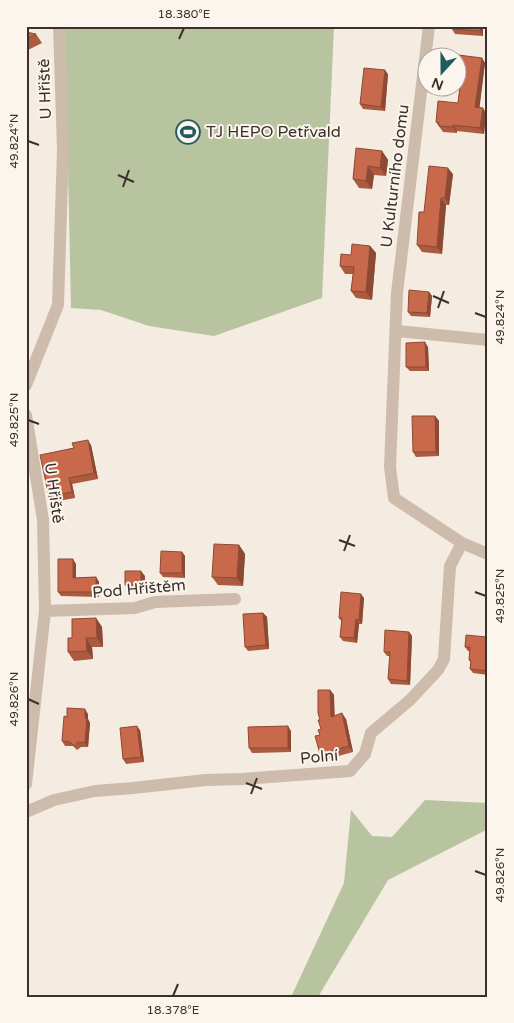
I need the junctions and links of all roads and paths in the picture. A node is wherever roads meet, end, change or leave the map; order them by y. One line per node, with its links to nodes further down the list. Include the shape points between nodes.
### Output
1 (59, 26): 5 (street, U Hřiště, via 64,150 58,305)
2 (429, 26): 3 (street, U Kulturního domu, via 397,294)
3 (397, 331): 4 (street); 7 (street, U Kulturního domu, via 390,467 394,498)
4 (488, 340)
5 (26, 385)
6 (26, 416): 10 (street, U Hřiště, via 43,520)
7 (462, 543): 8 (street, U Kulturního domu); 12 (street, Polní, via 450,566 444,659 410,700 371,733 365,754 350,771 95,791 54,800)
8 (488, 554)
9 (235, 598): 10 (street, Pod Hřištěm, via 155,602 135,608)
10 (45, 611): 11 (street, U Hřiště)
11 (26, 784)
12 (26, 812)

